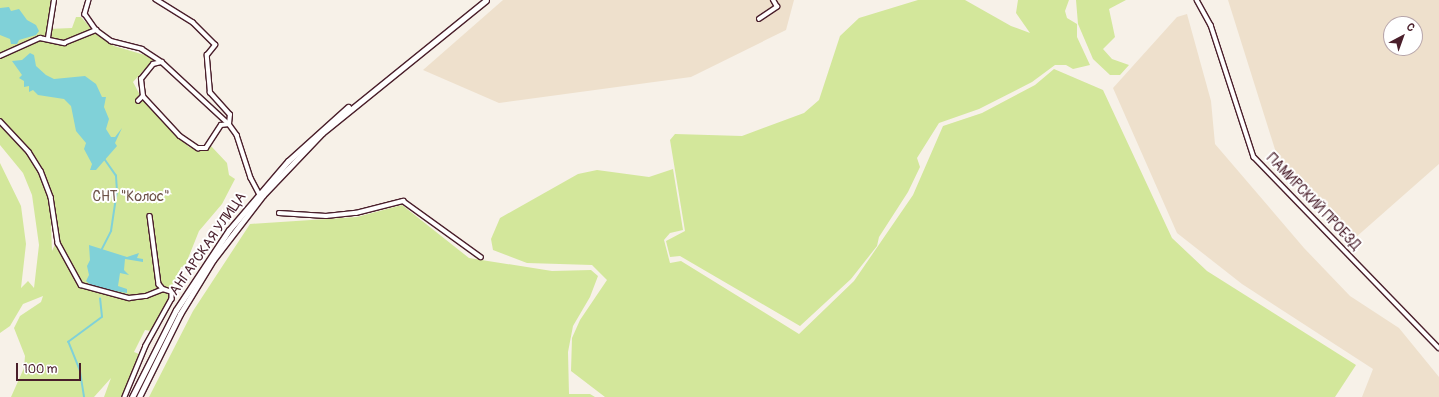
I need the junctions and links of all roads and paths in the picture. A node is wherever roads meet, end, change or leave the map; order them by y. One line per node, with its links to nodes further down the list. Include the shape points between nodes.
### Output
1 (54, 0): 9 (street)
2 (89, 0): 8 (street, via 85,14)
3 (156, 0): 16 (street, via 192,23 215,45 207,55 210,93 230,115)
4 (486, 0): 12 (main road, АНГАРСКАЯ УЛИЦА)
5 (773, 0): 7 (street, via 777,7)
6 (1197, 0): 22 (street, ПАМИРСКИЙ ПРОЕЗД, via 1211,25 1254,157)
7 (759, 19)
8 (96, 30): 9 (street, via 64,43); 11 (street, via 111,41 142,49)
9 (48, 38): 10 (street, via 40,38)
10 (0, 56)
11 (162, 62): 13 (street, via 153,64 140,78); 16 (street)
12 (367, 94): 17 (main road, АНГАРСКАЯ УЛИЦА, via 320,130); 25 (main road, АНГАРСКАЯ УЛИЦА, via 288,169 233,233 180,314)
13 (143, 96): 14 (street); 16 (street, via 180,136 198,148 206,148 221,125)
14 (138, 101)
15 (0, 121): 21 (street, via 29,152 42,171 51,197 58,243 81,284 129,298)
16 (229, 124): 17 (street, via 237,134 251,178)
17 (259, 192): 24 (main road, АНГАРСКАЯ УЛИЦА, via 229,230 183,298)
18 (279, 213): 20 (street, via 326,216 356,213 403,201)
19 (150, 216): 21 (street, via 159,284)
20 (481, 257)
21 (163, 290): 23 (street, via 172,292 172,299 146,346)
22 (1439, 348)
23 (125, 397)
24 (132, 397)
25 (140, 397)

